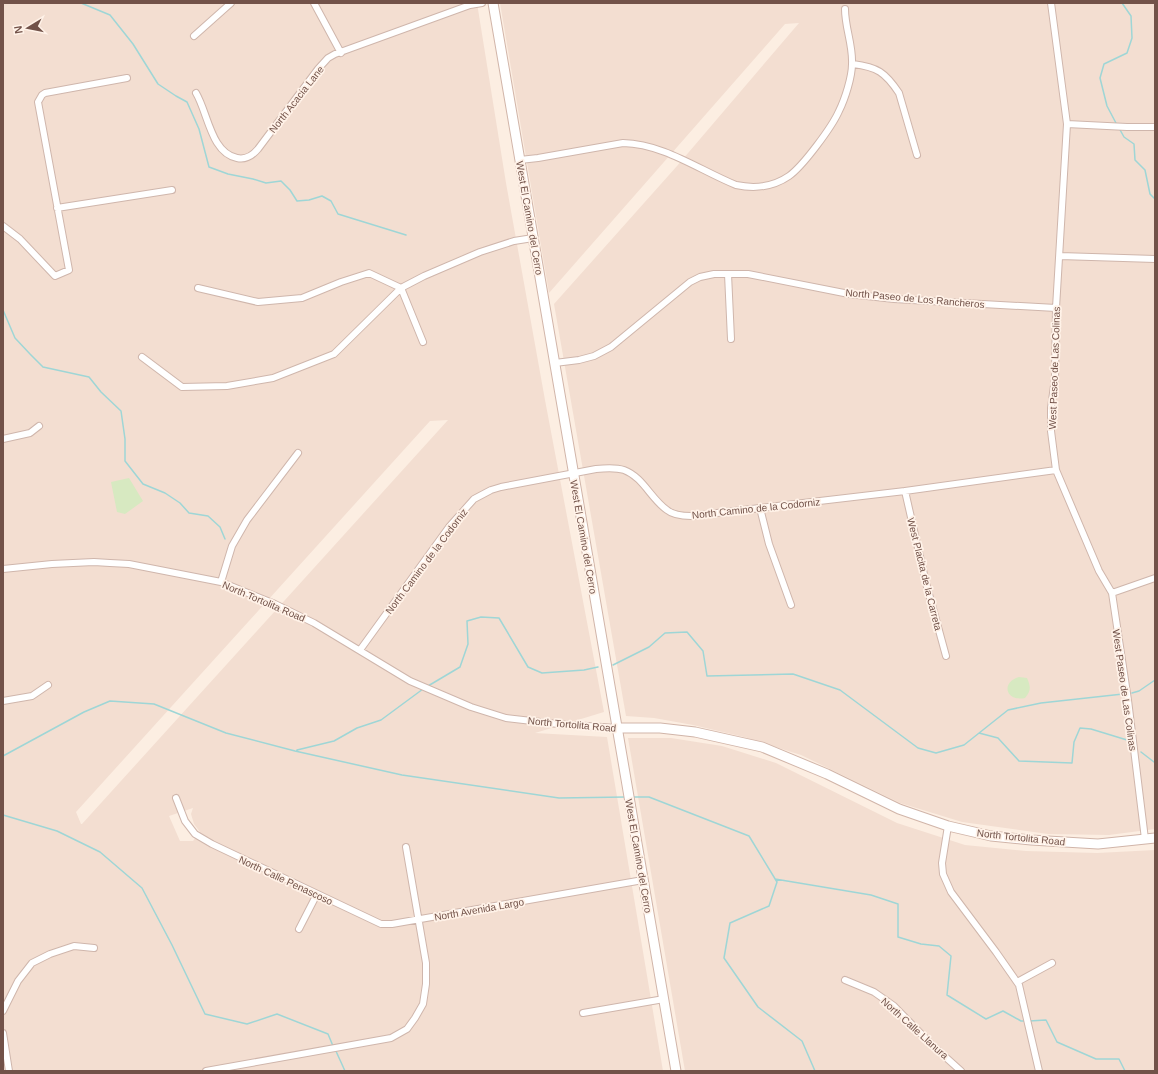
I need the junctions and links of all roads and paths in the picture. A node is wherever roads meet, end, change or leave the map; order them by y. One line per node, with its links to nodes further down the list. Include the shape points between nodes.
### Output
1 (231, 3): 7 (street)
2 (314, 3): 8 (street)
3 (482, 3): 8 (street, North Acacia Lane, via 470,5)
4 (493, 3): 15 (street, West El Camino del Cerro)
5 (1051, 3): 12 (street, West Paseo de Las Colinas)
6 (845, 9): 9 (street)
7 (194, 36)
8 (342, 53): 11 (street, North Acacia Lane, via 328,58 254,153 245,158 230,156 218,146)
9 (852, 64): 14 (street, via 882,72 893,84); 15 (street, via 839,111 801,166 789,176 765,187 736,185 666,152 637,144)
10 (127, 78): 17 (street, via 44,93 38,102)
11 (196, 93)
12 (1067, 124): 13 (street); 20 (street, West Paseo de Las Colinas)
13 (1155, 126)
14 (917, 155)
15 (520, 160): 19 (street, West El Camino del Cerro)
16 (172, 190): 17 (street)
17 (57, 208): 18 (street, via 69,270 55,276 20,239)
18 (3, 226)
19 (533, 238): 24 (street, via 480,252); 29 (street, West El Camino del Cerro)
20 (1060, 256): 21 (street); 25 (street, West Paseo de Las Colinas)
21 (1155, 259)
22 (728, 274): 25 (street, North Paseo de Los Rancheros, via 748,274 849,294); 26 (street); 29 (street, North Paseo de Los Rancheros, via 714,274 690,282 611,347 594,356)
23 (198, 288): 24 (street, via 258,302 302,298 369,273)
24 (401, 288): 27 (street); 28 (street, via 334,354 273,378 228,386 182,387)
25 (1056, 308): 33 (street, West Paseo de Las Colinas, via 1055,378 1051,408)
26 (731, 339)
27 (423, 342)
28 (142, 357)
29 (554, 363): 34 (street, West El Camino del Cerro)
30 (39, 426): 31 (street, via 30,433)
31 (3, 439)
32 (298, 453): 39 (street, via 247,520 232,546)
33 (1056, 470): 35 (street, North Camino de la Codorniz); 40 (street, West Paseo de Las Colinas, via 1099,570)
34 (573, 473): 36 (street, North Camino de la Codorniz, via 611,468 623,470 644,485 668,512 684,516); 42 (street, North Camino de la Codorniz, via 501,487 474,500 438,542); 46 (street, West El Camino del Cerro)
35 (905, 491): 36 (street, North Camino de la Codorniz); 43 (street, West Placita de la Carreta)
36 (760, 508): 41 (street, via 769,544)
37 (3, 569): 39 (street, North Tortolita Road, via 102,562 128,564)
38 (1155, 578): 40 (street)
39 (221, 582): 42 (street, North Tortolita Road, via 314,623)
40 (1112, 593): 50 (street, West Paseo de Las Colinas)
41 (791, 605)
42 (360, 650): 46 (street, North Tortolita Road, via 410,681 471,707 506,718)
43 (946, 656)
44 (48, 685): 45 (street, via 32,696)
45 (3, 701)
46 (617, 728): 48 (street, North Tortolita Road, via 660,728 695,732 762,747 827,774 899,809); 52 (street, West El Camino del Cerro)
47 (176, 798): 53 (street, North Calle Penascoso, via 185,822 195,834)
48 (948, 826): 50 (street, North Tortolita Road, via 991,836 1031,840 1098,844); 59 (street, via 942,863 949,889)
49 (1155, 838): 50 (street, North Tortolita Road)
50 (1145, 839)
51 (406, 847): 54 (street)
52 (643, 880): 54 (street, North Avenida Largo); 60 (street, West El Camino del Cerro)
53 (317, 894): 54 (street, North Calle Penascoso, via 381,924); 55 (street)
54 (419, 919): 65 (street, North Avenida Largo, via 426,963 426,984 423,1004 407,1029 391,1038)
55 (300, 929)
56 (94, 948): 61 (street, via 74,946 32,963 18,980)
57 (1052, 963): 59 (street)
58 (845, 980): 67 (street, North Calle Llanura, via 874,992 894,1006)
59 (1017, 982): 68 (street)
60 (664, 999): 62 (street); 66 (street, West El Camino del Cerro)
61 (3, 1011)
62 (583, 1013)
63 (3, 1033): 64 (street)
64 (9, 1071)
65 (206, 1071)
66 (676, 1071)
67 (961, 1071)
68 (1039, 1071)

